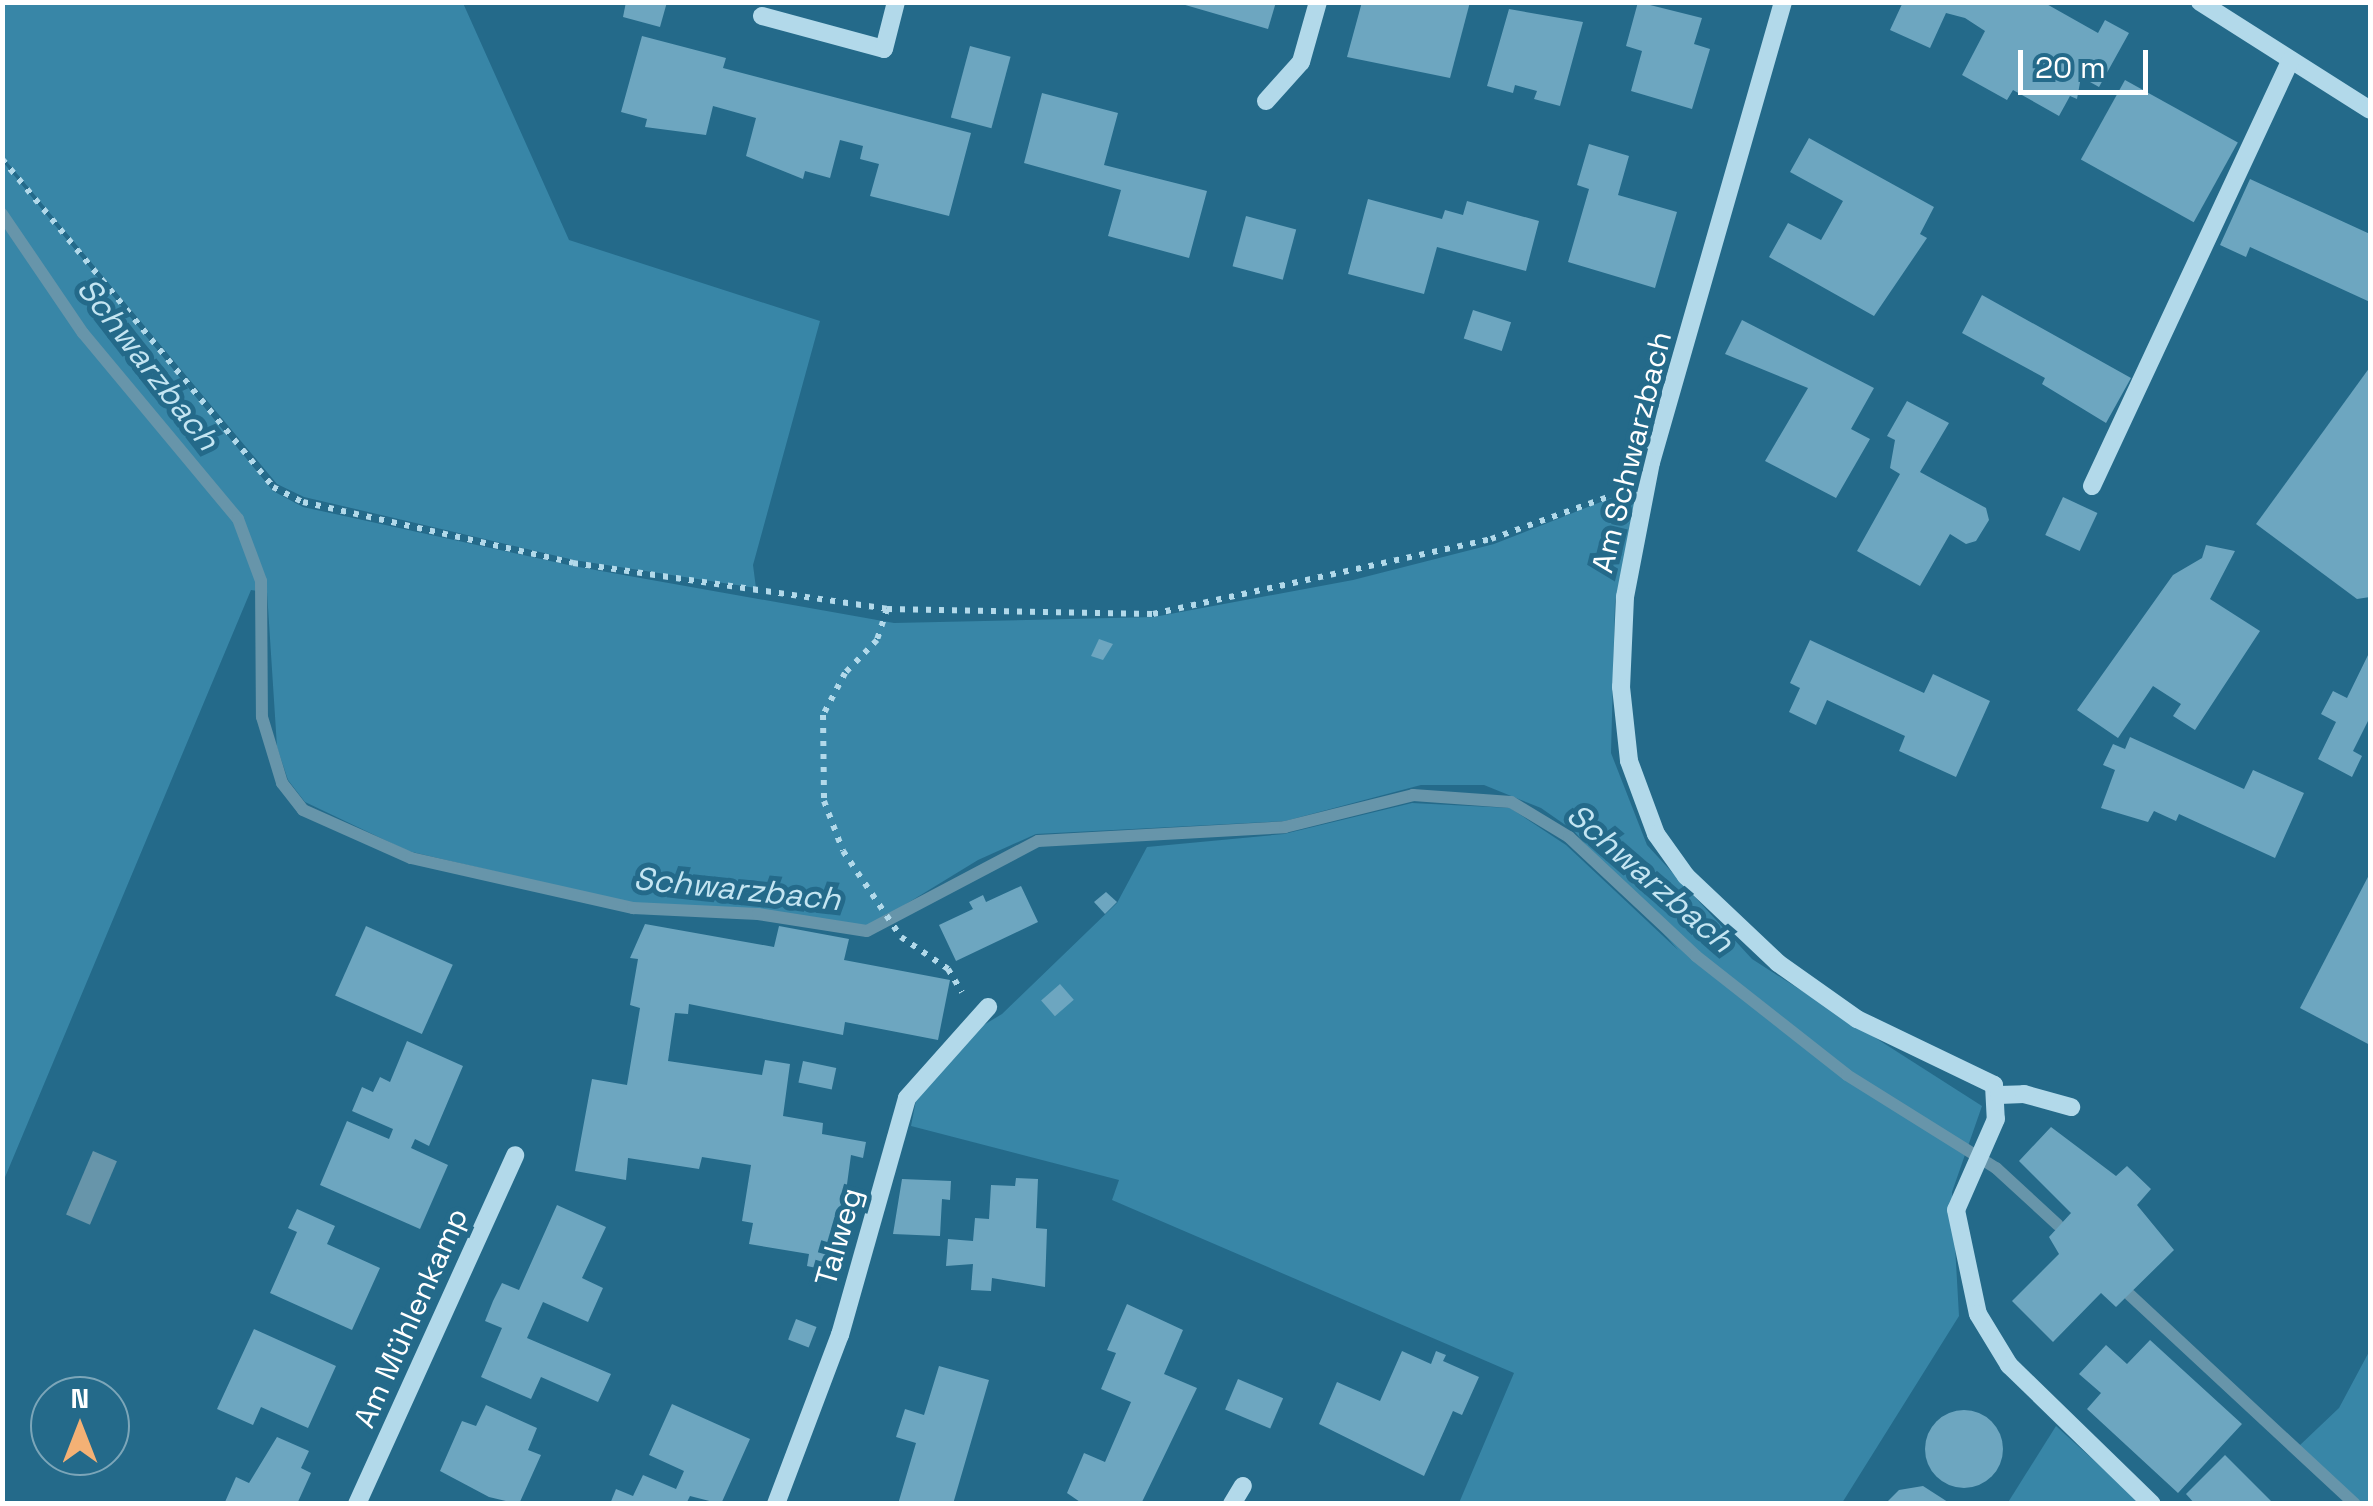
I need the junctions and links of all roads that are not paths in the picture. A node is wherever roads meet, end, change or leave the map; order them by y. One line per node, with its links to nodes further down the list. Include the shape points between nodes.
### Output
1 (896, 2): 5 (street, via 884,49)
2 (1318, 2): 7 (street, via 1302,62)
3 (1783, 2): 11 (street, Am Schwarzbach, via 1651,462 1625,596 1621,687 1629,761 1656,834 1686,876 1778,963 1857,1020 1979,1074)
4 (2200, 2): 6 (street)
5 (762, 16)
6 (2291, 60): 8 (street); 9 (street)
7 (1266, 102)
8 (2370, 110)
9 (2092, 486)
10 (988, 1007): 16 (street, Talweg, via 907,1098 840,1335)
11 (1999, 1096): 12 (street, via 2024,1094); 18 (street, via 1992,1128 1964,1183 1958,1234 1978,1314 2009,1365)
12 (2071, 1107)
13 (515, 1156): 15 (street, Am Mühlenkamp)
14 (1243, 1486): 17 (street)
15 (357, 1504)
16 (776, 1504)
17 (1232, 1504)
18 (2152, 1504)

